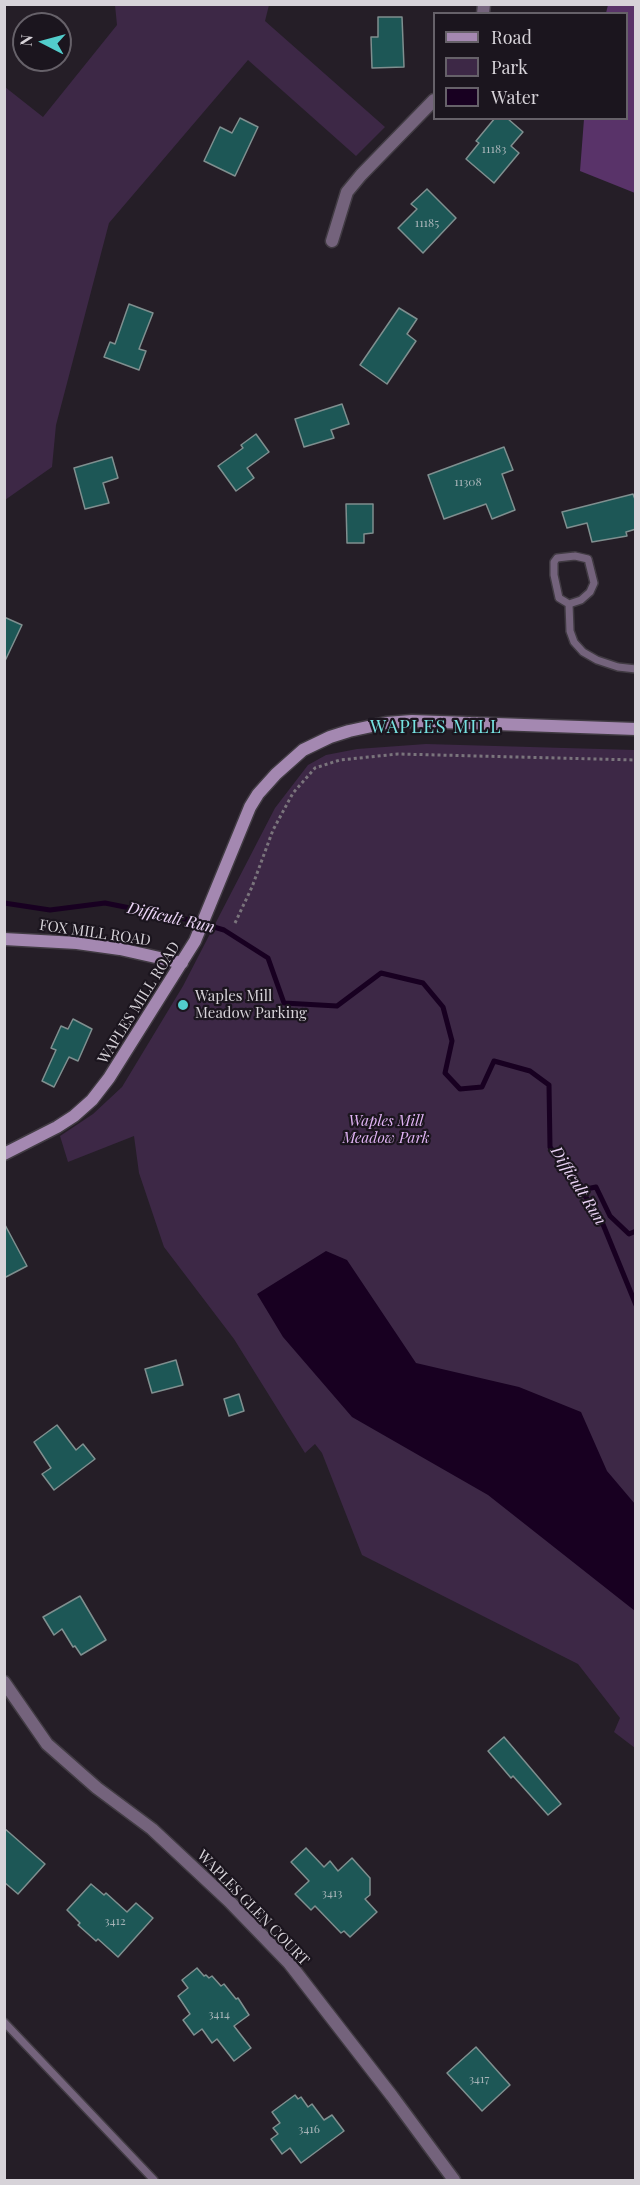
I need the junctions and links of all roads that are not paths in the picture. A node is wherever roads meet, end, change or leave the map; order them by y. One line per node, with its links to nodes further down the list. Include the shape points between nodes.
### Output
1 (433, 102): 2 (street, via 347,192)
2 (332, 241)
3 (569, 604): 3 (lane, via 581,600 594,583 588,559 563,557 554,562 559,598); 4 (lane, via 570,631 584,652 597,660)
4 (636, 669)
5 (636, 729): 7 (main road, WAPLES MILL ROAD, via 412,721 367,726 303,750 258,794)
6 (4, 939): 7 (main road, FOX MILL ROAD, via 88,944)
7 (182, 963): 8 (main road, WAPLES MILL ROAD, via 92,1100 57,1127)
8 (4, 1154)
9 (4, 1682): 12 (street, WAPLES GLEN COURT, via 47,1744 152,1829 289,1963)
10 (4, 2022): 11 (lane)
11 (154, 2181)
12 (454, 2181)

